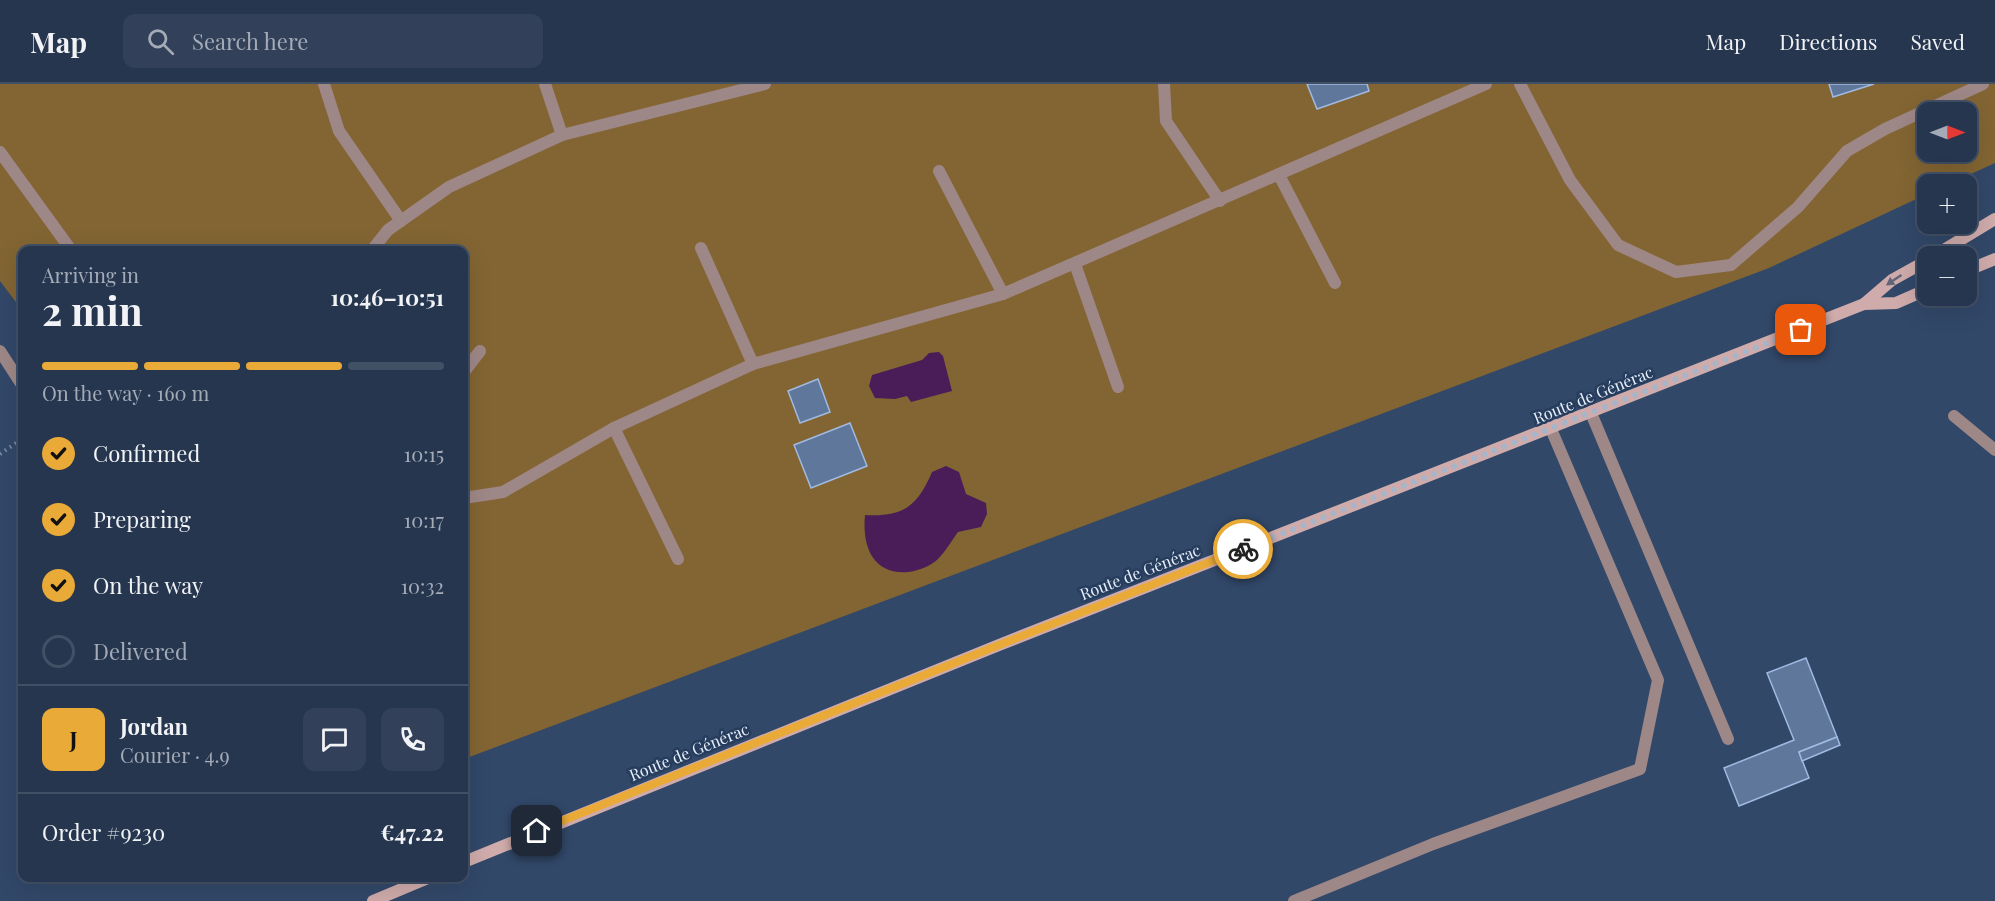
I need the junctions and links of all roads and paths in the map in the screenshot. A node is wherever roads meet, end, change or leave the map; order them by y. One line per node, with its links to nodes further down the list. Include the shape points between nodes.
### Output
1 (324, 84): 14 (lane, via 339,130)
2 (545, 84): 8 (lane)
3 (765, 84): 8 (lane)
4 (1164, 84): 12 (lane, via 1166,121)
5 (1485, 84): 11 (lane)
6 (1520, 84): 7 (lane, via 1570,180 1618,244 1676,272 1731,265 1798,207 1847,151)
7 (1983, 84)
8 (562, 135): 14 (lane, via 449,187)
9 (0, 152): 15 (lane)
10 (939, 171): 24 (lane)
11 (1279, 175): 12 (lane); 23 (lane)
12 (1221, 201): 20 (lane)
13 (1995, 218): 17 (street)
14 (401, 221): 16 (lane)
15 (68, 246)
16 (375, 246)
17 (1952, 246)
18 (701, 248): 29 (lane)
19 (1995, 259): 22 (street)
20 (1075, 264): 24 (lane); 32 (lane)
21 (1917, 266): 26 (street, Route de Générac, one-way to 26, via 1892,280)
22 (1977, 267)
23 (1335, 283)
24 (1003, 294): 29 (lane)
25 (1917, 294): 26 (street, Route de Générac, via 1896,303)
26 (1864, 304): 33 (street, Route de Générac)
27 (0, 351): 31 (lane)
28 (480, 351): 30 (lane)
29 (753, 364): 35 (lane)
30 (468, 367)
31 (18, 380)
32 (1118, 387)
33 (1591, 413): 36 (street, Route de Générac); 42 (lane)
34 (1953, 416): 38 (lane)
35 (614, 428): 40 (lane, via 503,492); 41 (lane)
36 (1551, 429): 43 (street, Route de Générac, via 999,645); 46 (lane, via 1658,680 1640,769 1433,844)
37 (18, 442): 39 (path)
38 (1995, 450)
39 (0, 454)
40 (468, 497)
41 (678, 559)
42 (1728, 739)
43 (468, 860)
44 (418, 882): 45 (street)
45 (373, 901)
46 (1294, 901)

